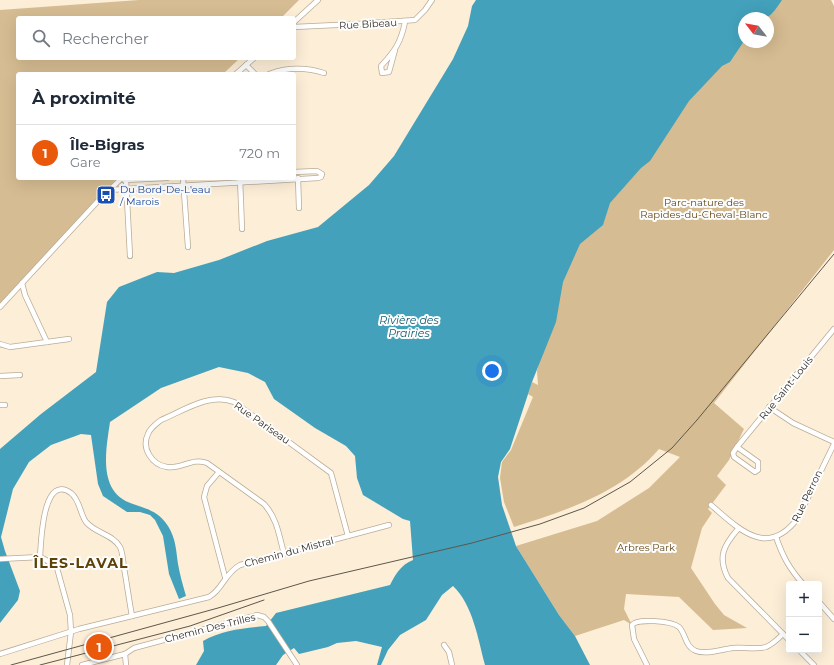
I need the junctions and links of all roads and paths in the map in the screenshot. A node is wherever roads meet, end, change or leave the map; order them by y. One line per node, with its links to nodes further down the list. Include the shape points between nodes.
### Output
1 (318, 0): 3 (street)
2 (432, 0): 4 (street, Rue Bibeau, via 415,20)
3 (296, 20)
4 (405, 22): 5 (street, Rue Bibeau); 6 (street, via 402,39)
5 (296, 27)
6 (395, 50): 6 (street, via 381,66 382,73 389,72)
7 (252, 60): 8 (street)
8 (246, 65): 9 (street); 10 (street)
9 (238, 72)
10 (254, 72)
11 (276, 72): 12 (street, via 303,68)
12 (324, 73)
13 (296, 172): 18 (street); 18 (street, via 317,171 322,174 318,178)
14 (122, 180): 21 (street)
15 (123, 180): 20 (street)
16 (183, 180): 19 (street)
17 (240, 180): 18 (street); 19 (street); 23 (street)
18 (298, 180): 22 (street)
19 (183, 186): 20 (street); 24 (street)
20 (127, 189): 21 (street); 25 (street)
21 (108, 190): 26 (street)
22 (299, 208)
23 (242, 229)
24 (188, 248)
25 (130, 256)
26 (22, 283): 27 (street); 28 (street)
27 (14, 293): 28 (street); 29 (street)
28 (25, 295): 32 (street)
29 (0, 307)
30 (834, 329): 36 (street, Rue Saint-Louis)
31 (69, 339): 32 (street)
32 (47, 342): 33 (street, via 10,347)
33 (0, 344)
34 (20, 374): 35 (street)
35 (0, 376)
36 (769, 407): 37 (street, via 793,423); 38 (street, Rue Saint-Louis)
37 (834, 443): 44 (street, Rue Perron, via 798,518 791,527)
38 (737, 447): 38 (street, via 733,453 734,457 754,472 758,470 758,462)
39 (218, 472): 43 (street, Rue Pariseau, via 202,461 175,468 161,466 149,456 146,447 148,434 161,420 209,400 226,399 234,402 331,473); 45 (street, Rue Pariseau, via 271,511); 48 (street, via 207,486 204,497)
40 (711, 505): 42 (street)
41 (389, 525): 43 (street, Chemin du Mistral)
42 (738, 529): 44 (street, via 757,538); 54 (street, via 724,550 722,567 728,578)
43 (348, 536): 45 (street, Chemin du Mistral)
44 (776, 537): 49 (street, via 784,559)
45 (284, 554): 48 (street, Chemin du Mistral, via 240,565)
46 (40, 558): 47 (street); 51 (street, via 47,504 57,491 70,492 87,523 113,540 121,549); 53 (street, via 53,564 59,574 70,615)
47 (0, 559)
48 (225, 577): 51 (street, Chemin du Mistral, via 218,590 209,597)
49 (801, 581)
50 (822, 605): 52 (street)
51 (132, 616): 53 (street, Chemin du Mistral)
52 (834, 619)
53 (70, 632): 58 (street, Chemin du Mistral); 60 (street)
54 (783, 634): 55 (street); 65 (street, via 765,647 702,652 688,645 680,628 673,624 644,621 633,623 631,628 634,639)
55 (786, 637)
56 (444, 645): 64 (street, via 449,652)
57 (802, 653): 66 (street)
58 (0, 654)
59 (125, 654): 61 (street, Chemin Des Trilles); 62 (street); 63 (street, Chemin Des Trilles, via 134,648 253,615 261,616 268,621)
60 (67, 665)
61 (82, 665)
62 (126, 665)
63 (297, 665)
64 (452, 665)
65 (647, 665)
66 (814, 665)

